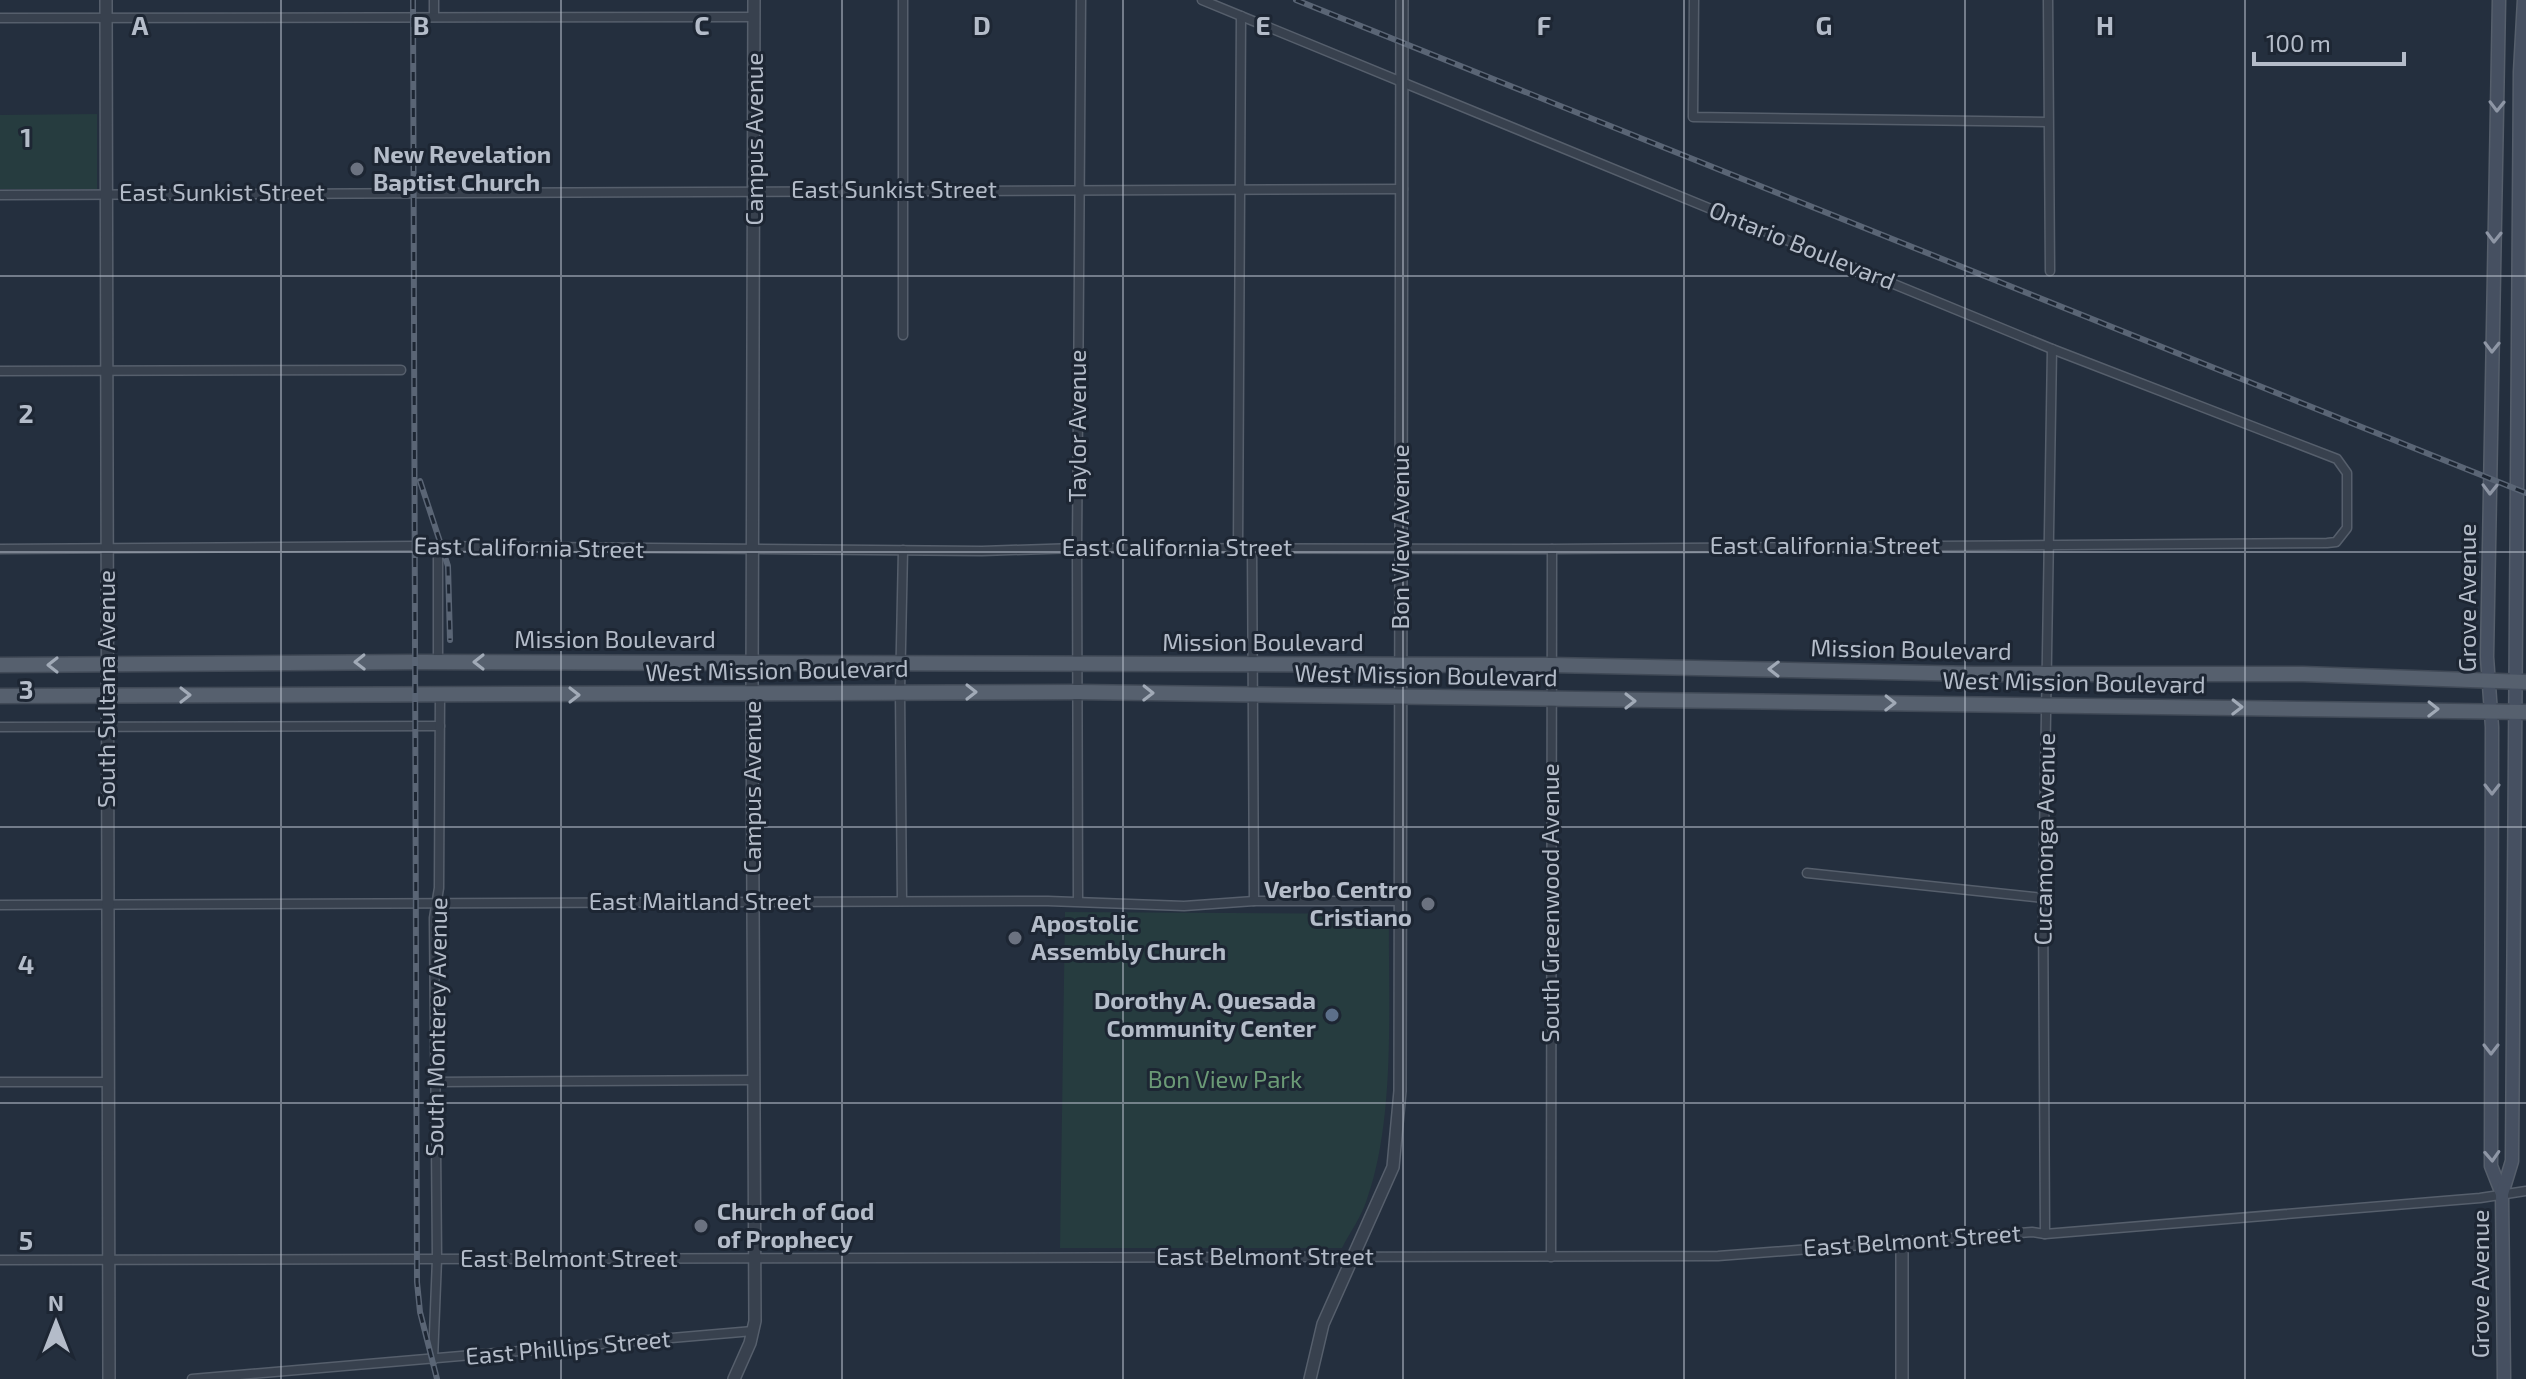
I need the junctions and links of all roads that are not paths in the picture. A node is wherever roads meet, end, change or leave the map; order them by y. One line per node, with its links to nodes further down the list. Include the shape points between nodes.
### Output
1 (106, 0): 14 (street, South Sultana Avenue)
2 (434, 0): 12 (street)
3 (754, 0): 15 (street, Campus Avenue)
4 (903, 0): 21 (street)
5 (1081, 0): 19 (street, Taylor Avenue)
6 (1202, 0): 13 (street, Ontario Boulevard)
7 (1402, 0): 17 (street, Bon View Avenue)
8 (1694, 0): 18 (street, via 1693,117)
9 (2048, 0): 18 (street)
10 (2499, 0): 54 (main road, Grove Avenue, one-way to 54)
11 (2524, 0): 55 (main road, Grove Avenue)
12 (434, 16): 14 (street); 15 (street)
13 (1241, 16): 17 (street, Ontario Boulevard); 22 (street)
14 (106, 17): 16 (street); 24 (street, South Sultana Avenue)
15 (754, 17): 23 (street, Campus Avenue)
16 (0, 18)
17 (1402, 81): 20 (street, Bon View Avenue); 28 (street, Ontario Boulevard)
18 (2048, 122): 26 (street)
19 (1079, 189): 21 (street, East Sunkist Street); 22 (street, East Sunkist Street); 37 (street, Taylor Avenue)
20 (1403, 189): 22 (street, East Sunkist Street); 40 (street, Bon View Avenue)
21 (902, 190): 23 (street, East Sunkist Street); 27 (street)
22 (1240, 190): 35 (street)
23 (755, 191): 24 (street, East Sunkist Street); 42 (street, Campus Avenue)
24 (107, 194): 25 (street, East Sunkist Street); 31 (street, South Sultana Avenue)
25 (0, 195)
26 (2050, 271)
27 (903, 335)
28 (2052, 349): 32 (street, Ontario Boulevard, via 2337,459 2347,473); 33 (street, Cucamonga Avenue)
29 (401, 370): 31 (street)
30 (0, 371): 31 (street)
31 (105, 371): 39 (street, South Sultana Avenue)
32 (2347, 528): 33 (street, East California Street, via 2341,538 2327,543)
33 (2049, 545): 41 (street, East California Street); 53 (street, Cucamonga Avenue)
34 (438, 547): 39 (street, East California Street); 42 (street, East California Street); 44 (street)
35 (1238, 547): 36 (street, East California Street); 37 (street, East California Street)
36 (1252, 547): 40 (street, East California Street); 52 (street)
37 (1077, 548): 43 (street, East California Street); 47 (street, Taylor Avenue)
38 (0, 549): 39 (street, East California Street)
39 (106, 549): 49 (street, South Sultana Avenue)
40 (1401, 549): 41 (street, East California Street); 50 (street, Bon View Avenue)
41 (1552, 549): 51 (street, South Greenwood Avenue)
42 (753, 550): 43 (street, East California Street); 45 (street, Campus Avenue)
43 (903, 550): 46 (street)
44 (438, 662): 45 (main road, Mission Boulevard, one-way to 44); 49 (main road, Mission Boulevard, one-way to 49)
45 (753, 663): 46 (main road, Mission Boulevard); 61 (street, Campus Avenue)
46 (901, 663): 47 (main road, Mission Boulevard); 56 (street)
47 (1078, 663): 52 (main road, Mission Boulevard); 57 (street, Taylor Avenue)
48 (0, 665): 49 (main road, Mission Boulevard, one-way to 48)
49 (107, 665): 60 (street, South Sultana Avenue)
50 (1401, 665): 51 (main road, Mission Boulevard); 52 (main road, Mission Boulevard); 63 (street, Bon View Avenue)
51 (1552, 665): 53 (main road, Mission Boulevard, one-way to 51); 64 (street, South Greenwood Avenue)
52 (1254, 666): 59 (street)
53 (2048, 673): 54 (main road, Mission Boulevard); 65 (street, Cucamonga Avenue)
54 (2489, 680): 55 (main road, Mission Boulevard); 66 (main road, Grove Avenue)
55 (2521, 681): 67 (main road, Grove Avenue)
56 (900, 692): 57 (main road, West Mission Boulevard, one-way to 57); 61 (main road, West Mission Boulevard); 74 (street)
57 (1079, 692): 59 (main road, West Mission Boulevard, one-way to 59); 75 (street, Taylor Avenue)
58 (440, 694): 60 (main road, West Mission Boulevard, one-way to 58); 61 (main road, West Mission Boulevard, one-way to 61); 69 (street, South Monterey Avenue)
59 (1254, 694): 63 (main road, West Mission Boulevard); 76 (street)
60 (107, 695): 62 (main road, West Mission Boulevard); 68 (street, South Sultana Avenue)
61 (752, 695): 73 (street, Campus Avenue)
62 (0, 696)
63 (1401, 698): 64 (main road, West Mission Boulevard); 77 (street, Bon View Avenue)
64 (1552, 700): 65 (main road, West Mission Boulevard, one-way to 65); 90 (street, South Greenwood Avenue)
65 (2047, 705): 66 (main road, West Mission Boulevard, one-way to 66); 72 (street, Cucamonga Avenue)
66 (2491, 711): 67 (main road, West Mission Boulevard); 86 (main road, Grove Avenue, one-way to 86, via 2491,1166)
67 (2520, 712): 86 (main road, Grove Avenue, via 2512,1161)
68 (107, 726): 69 (street); 70 (street); 80 (street, South Sultana Avenue)
69 (440, 726): 78 (street, South Monterey Avenue)
70 (0, 727)
71 (1807, 873): 72 (street)
72 (2043, 898): 87 (street, Cucamonga Avenue)
73 (754, 901): 74 (street, East Maitland Street); 78 (street, East Maitland Street); 81 (street, Campus Avenue)
74 (902, 901): 75 (street, East Maitland Street)
75 (1078, 901): 76 (street, East Maitland Street, via 1172,906)
76 (1254, 901): 77 (street, East Maitland Street)
77 (1400, 901): 89 (street, Bon View Avenue, via 1400,1091 1393,1167)
78 (436, 904): 80 (street, East Maitland Street); 84 (street, South Monterey Avenue)
79 (0, 905): 80 (street, East Maitland Street)
80 (107, 905): 83 (street, South Sultana Avenue)
81 (754, 1080): 84 (street); 91 (street, Campus Avenue)
82 (0, 1082): 83 (street)
83 (109, 1082): 92 (street, South Sultana Avenue)
84 (436, 1082): 93 (street, South Monterey Avenue)
85 (2526, 1191): 86 (street, East Belmont Street)
86 (2502, 1194): 87 (street, East Belmont Street); 97 (main road, Grove Avenue)
87 (2045, 1234): 88 (street, East Belmont Street)
88 (1902, 1242): 90 (street, East Belmont Street, via 1728,1255); 102 (street)
89 (1354, 1257): 90 (street, East Belmont Street); 91 (street, East Belmont Street); 101 (street, Bon View Avenue, via 1323,1324)
90 (1551, 1257)
91 (755, 1258): 93 (street, East Belmont Street); 95 (street, Campus Avenue)
92 (109, 1259): 93 (street, East Belmont Street); 94 (street, East Belmont Street); 98 (street, South Sultana Avenue)
93 (437, 1259): 96 (street, South Monterey Avenue)
94 (0, 1260)
95 (753, 1331): 96 (street, East Phillips Street); 100 (street, Campus Avenue)
96 (433, 1360): 99 (street, East Phillips Street)
97 (2504, 1376)
98 (109, 1379)
99 (192, 1379)
100 (734, 1379)
101 (1310, 1379)
102 (1902, 1379)

